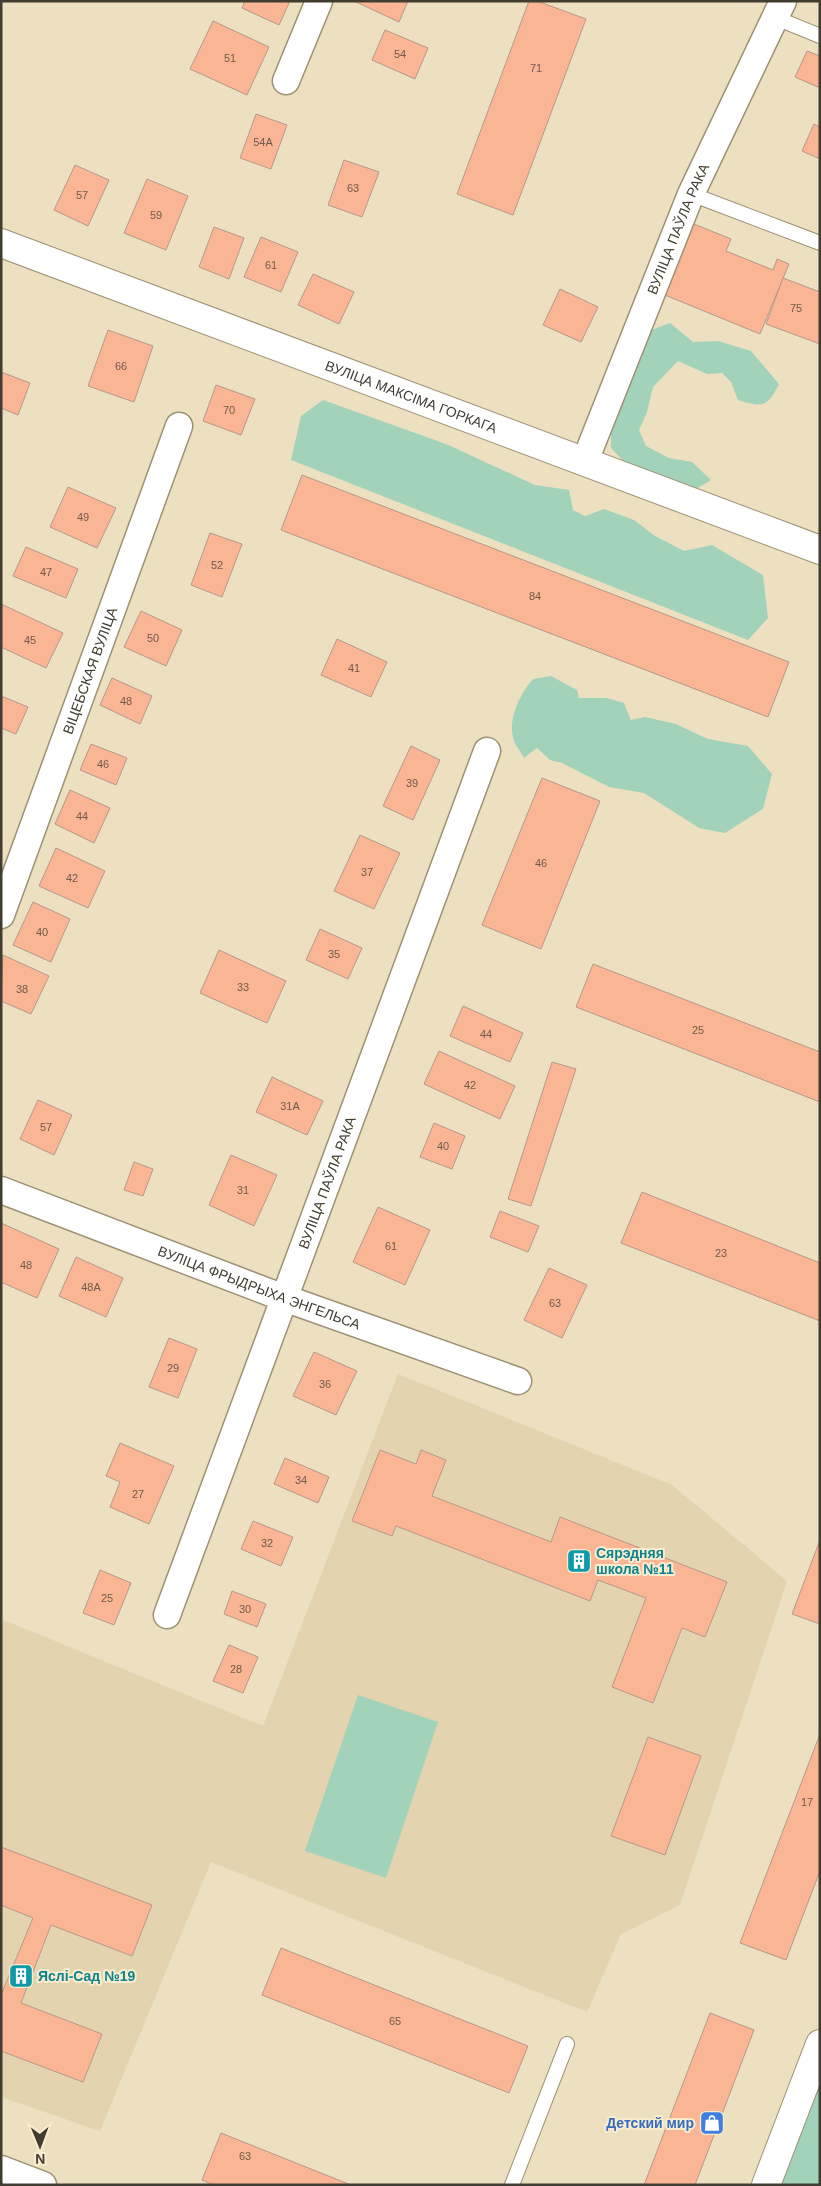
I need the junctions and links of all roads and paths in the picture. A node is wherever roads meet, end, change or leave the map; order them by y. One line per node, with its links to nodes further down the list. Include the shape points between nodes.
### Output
1 (319, 1): 4 (street)
2 (779, 10): 3 (lane); 5 (street, ВУЛІЦА ПАЎЛА РАКА)
3 (820, 36)
4 (286, 81)
5 (692, 194): 7 (lane); 9 (street, ВУЛІЦА ПАЎЛА РАКА)
6 (1, 243): 9 (street, ВУЛІЦА МАКСІМА ГОРКАГА)
7 (820, 243)
8 (179, 426): 12 (street, ВІЦЕБСКАЯ ВУЛІЦА)
9 (585, 461): 10 (street, ВУЛІЦА МАКСІМА ГОРКАГА)
10 (820, 550)
11 (487, 751): 14 (street, ВУЛІЦА ПАЎЛА РАКА)
12 (1, 914)
13 (1, 1190): 14 (street, ВУЛІЦА ФРЫДРЫХА ЭНГЕЛЬСА)
14 (284, 1298): 15 (street, ВУЛІЦА ФРЫДРЫХА ЭНГЕЛЬСА); 16 (street, ВУЛІЦА ПАЎЛА РАКА)
15 (518, 1381)
16 (167, 1614)
17 (567, 2044): 21 (lane)
18 (820, 2044): 22 (street)
19 (1, 2169): 20 (street)
20 (43, 2185)
21 (512, 2185)
22 (766, 2185)

